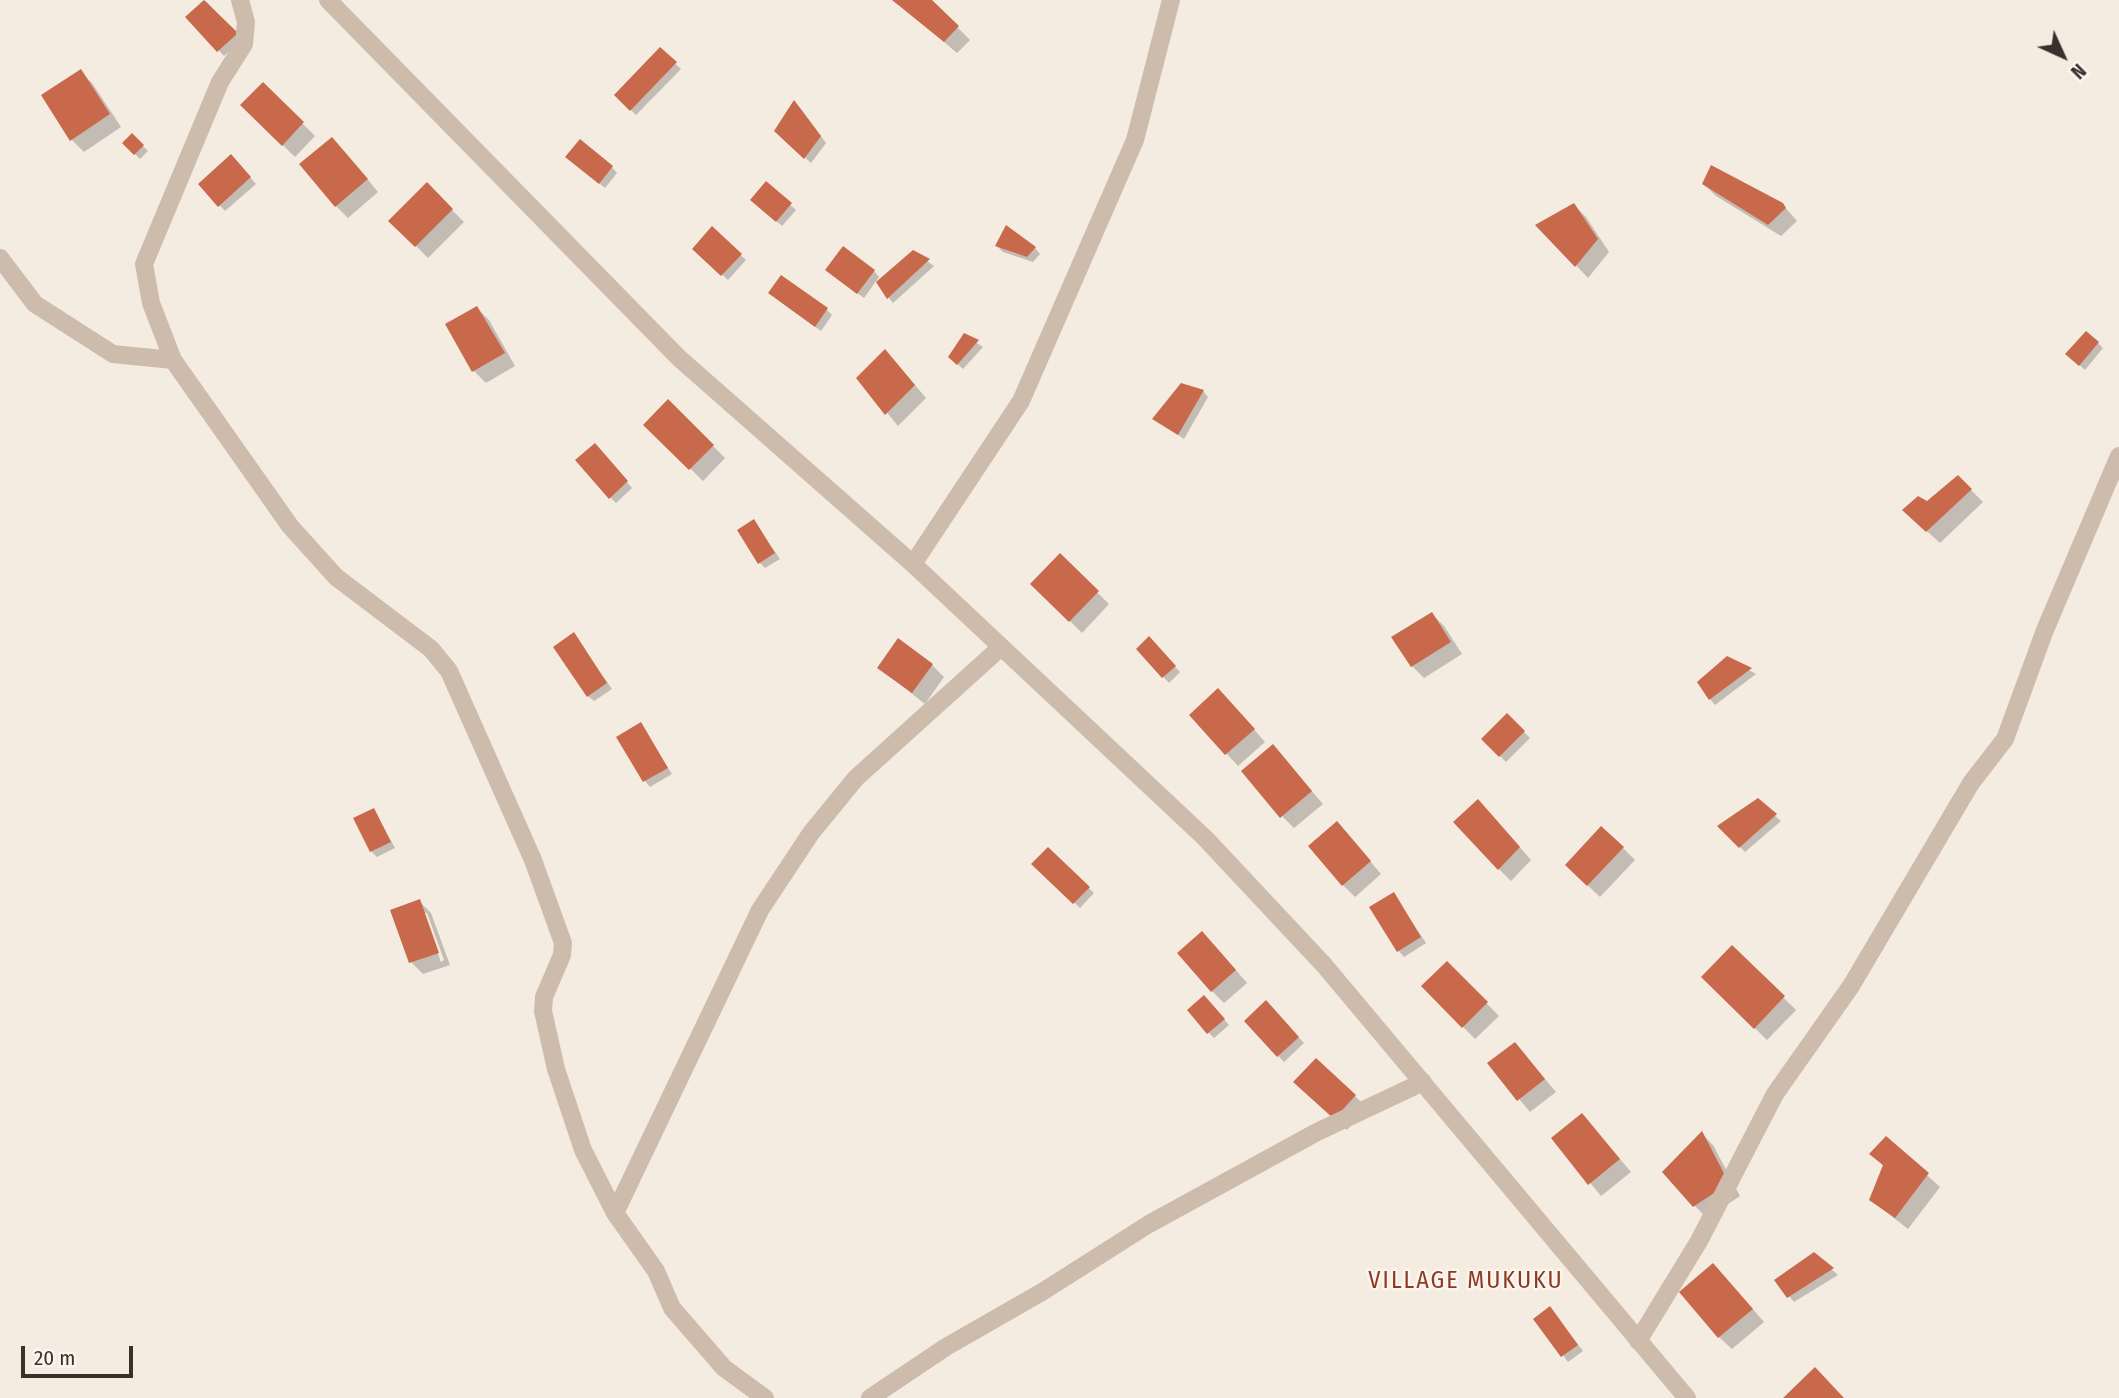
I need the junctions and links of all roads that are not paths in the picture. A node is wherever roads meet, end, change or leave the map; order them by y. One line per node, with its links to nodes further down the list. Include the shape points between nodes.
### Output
1 (240, 0): 5 (street, via 246,22 244,44 220,82 144,264 151,303)
2 (328, 0): 7 (street, via 679,358)
3 (1171, 0): 7 (street, via 1135,140 1021,401)
4 (0, 258): 5 (street, via 35,304 113,354)
5 (173, 360): 10 (street, via 290,526 336,577 431,649 449,671 533,860 563,943 543,1011 556,1069 583,1150)
6 (2119, 456): 11 (street, via 2045,630 2005,739 1971,783 1851,986 1775,1094 1699,1241)
7 (913, 564): 8 (street)
8 (1000, 648): 9 (street, via 1205,838 1324,965); 10 (street, via 856,778 811,833 760,909)
9 (1423, 1082): 11 (street); 13 (street, via 1317,1132 1149,1224)
10 (615, 1213): 12 (street, via 656,1271 686,1327 724,1368)
11 (1638, 1341): 14 (street)
12 (765, 1398)
13 (870, 1398)
14 (1687, 1398)

